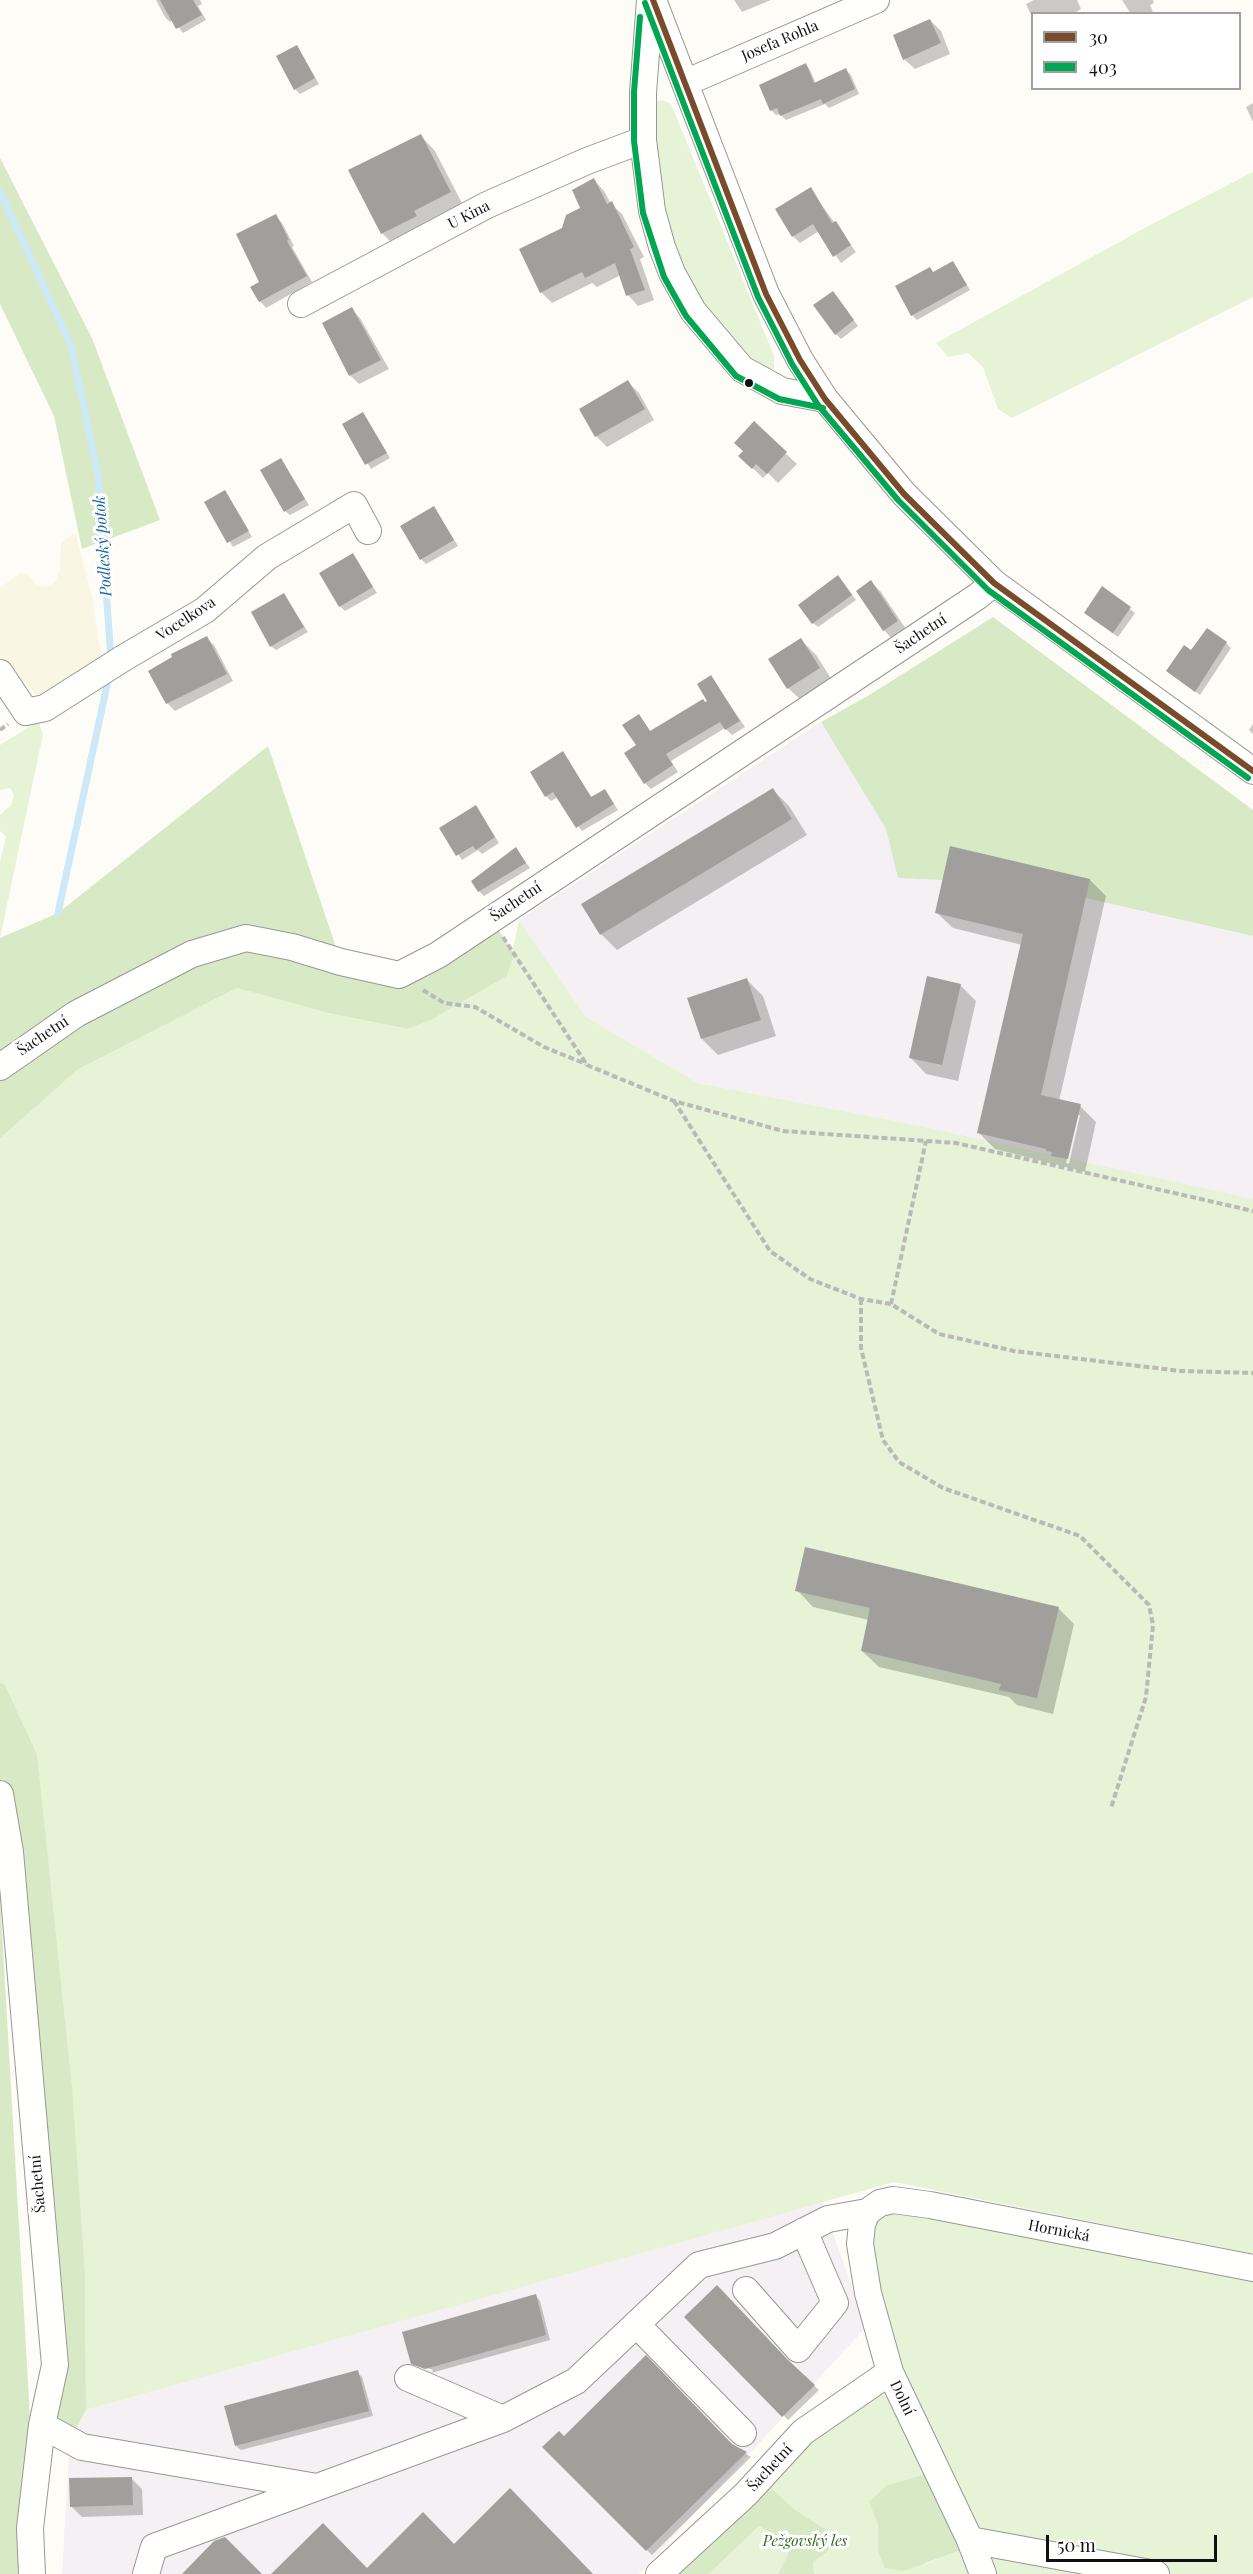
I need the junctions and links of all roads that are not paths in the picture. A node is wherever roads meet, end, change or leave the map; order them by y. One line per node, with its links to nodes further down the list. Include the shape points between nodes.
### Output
1 (651, 0): 3 (street); 4 (street)
2 (876, 0): 3 (street, Josefa Rohla)
3 (685, 83): 6 (street, via 773,311)
4 (643, 140): 5 (street, U Kina, via 487,206); 6 (street, via 659,238 693,312 752,376 782,391)
5 (301, 304)
6 (825, 399): 8 (street, via 904,494)
7 (368, 531): 9 (street, Vocelkova, via 354,505 267,557 205,610 45,708 26,712)
8 (994, 583): 10 (street); 11 (street, Šachetní, via 438,955 399,975 246,938 192,954 76,1014)
9 (0, 673)
10 (1253, 771)
11 (0, 1067)
12 (0, 1794): 21 (street, Šachetní, via 10,1852 55,2365)
13 (867, 2212): 14 (street, Hornická, via 828,2219); 15 (street, Hornická, via 893,2200 930,2205); 18 (street, Dolní, via 860,2244 868,2293)
14 (804, 2231): 16 (street, via 835,2303 798,2349); 17 (street, Hornická, via 775,2246 699,2265)
15 (1253, 2268)
16 (746, 2290)
17 (637, 2325): 20 (street, Hornická, via 576,2381); 22 (street)
18 (890, 2372): 24 (street, Dolní); 27 (street, Šachetní, via 803,2432 746,2493)
19 (408, 2378): 20 (street)
20 (503, 2419): 23 (street, Hornická)
21 (42, 2426): 23 (street, via 82,2447); 25 (street, Šachetní, via 30,2528)
22 (742, 2433)
23 (317, 2487): 26 (street, Hornická, via 154,2547)
24 (970, 2540): 28 (street, Dolní); 29 (street)
25 (32, 2574)
26 (146, 2574)
27 (659, 2574)
28 (983, 2574)
29 (1156, 2574)

